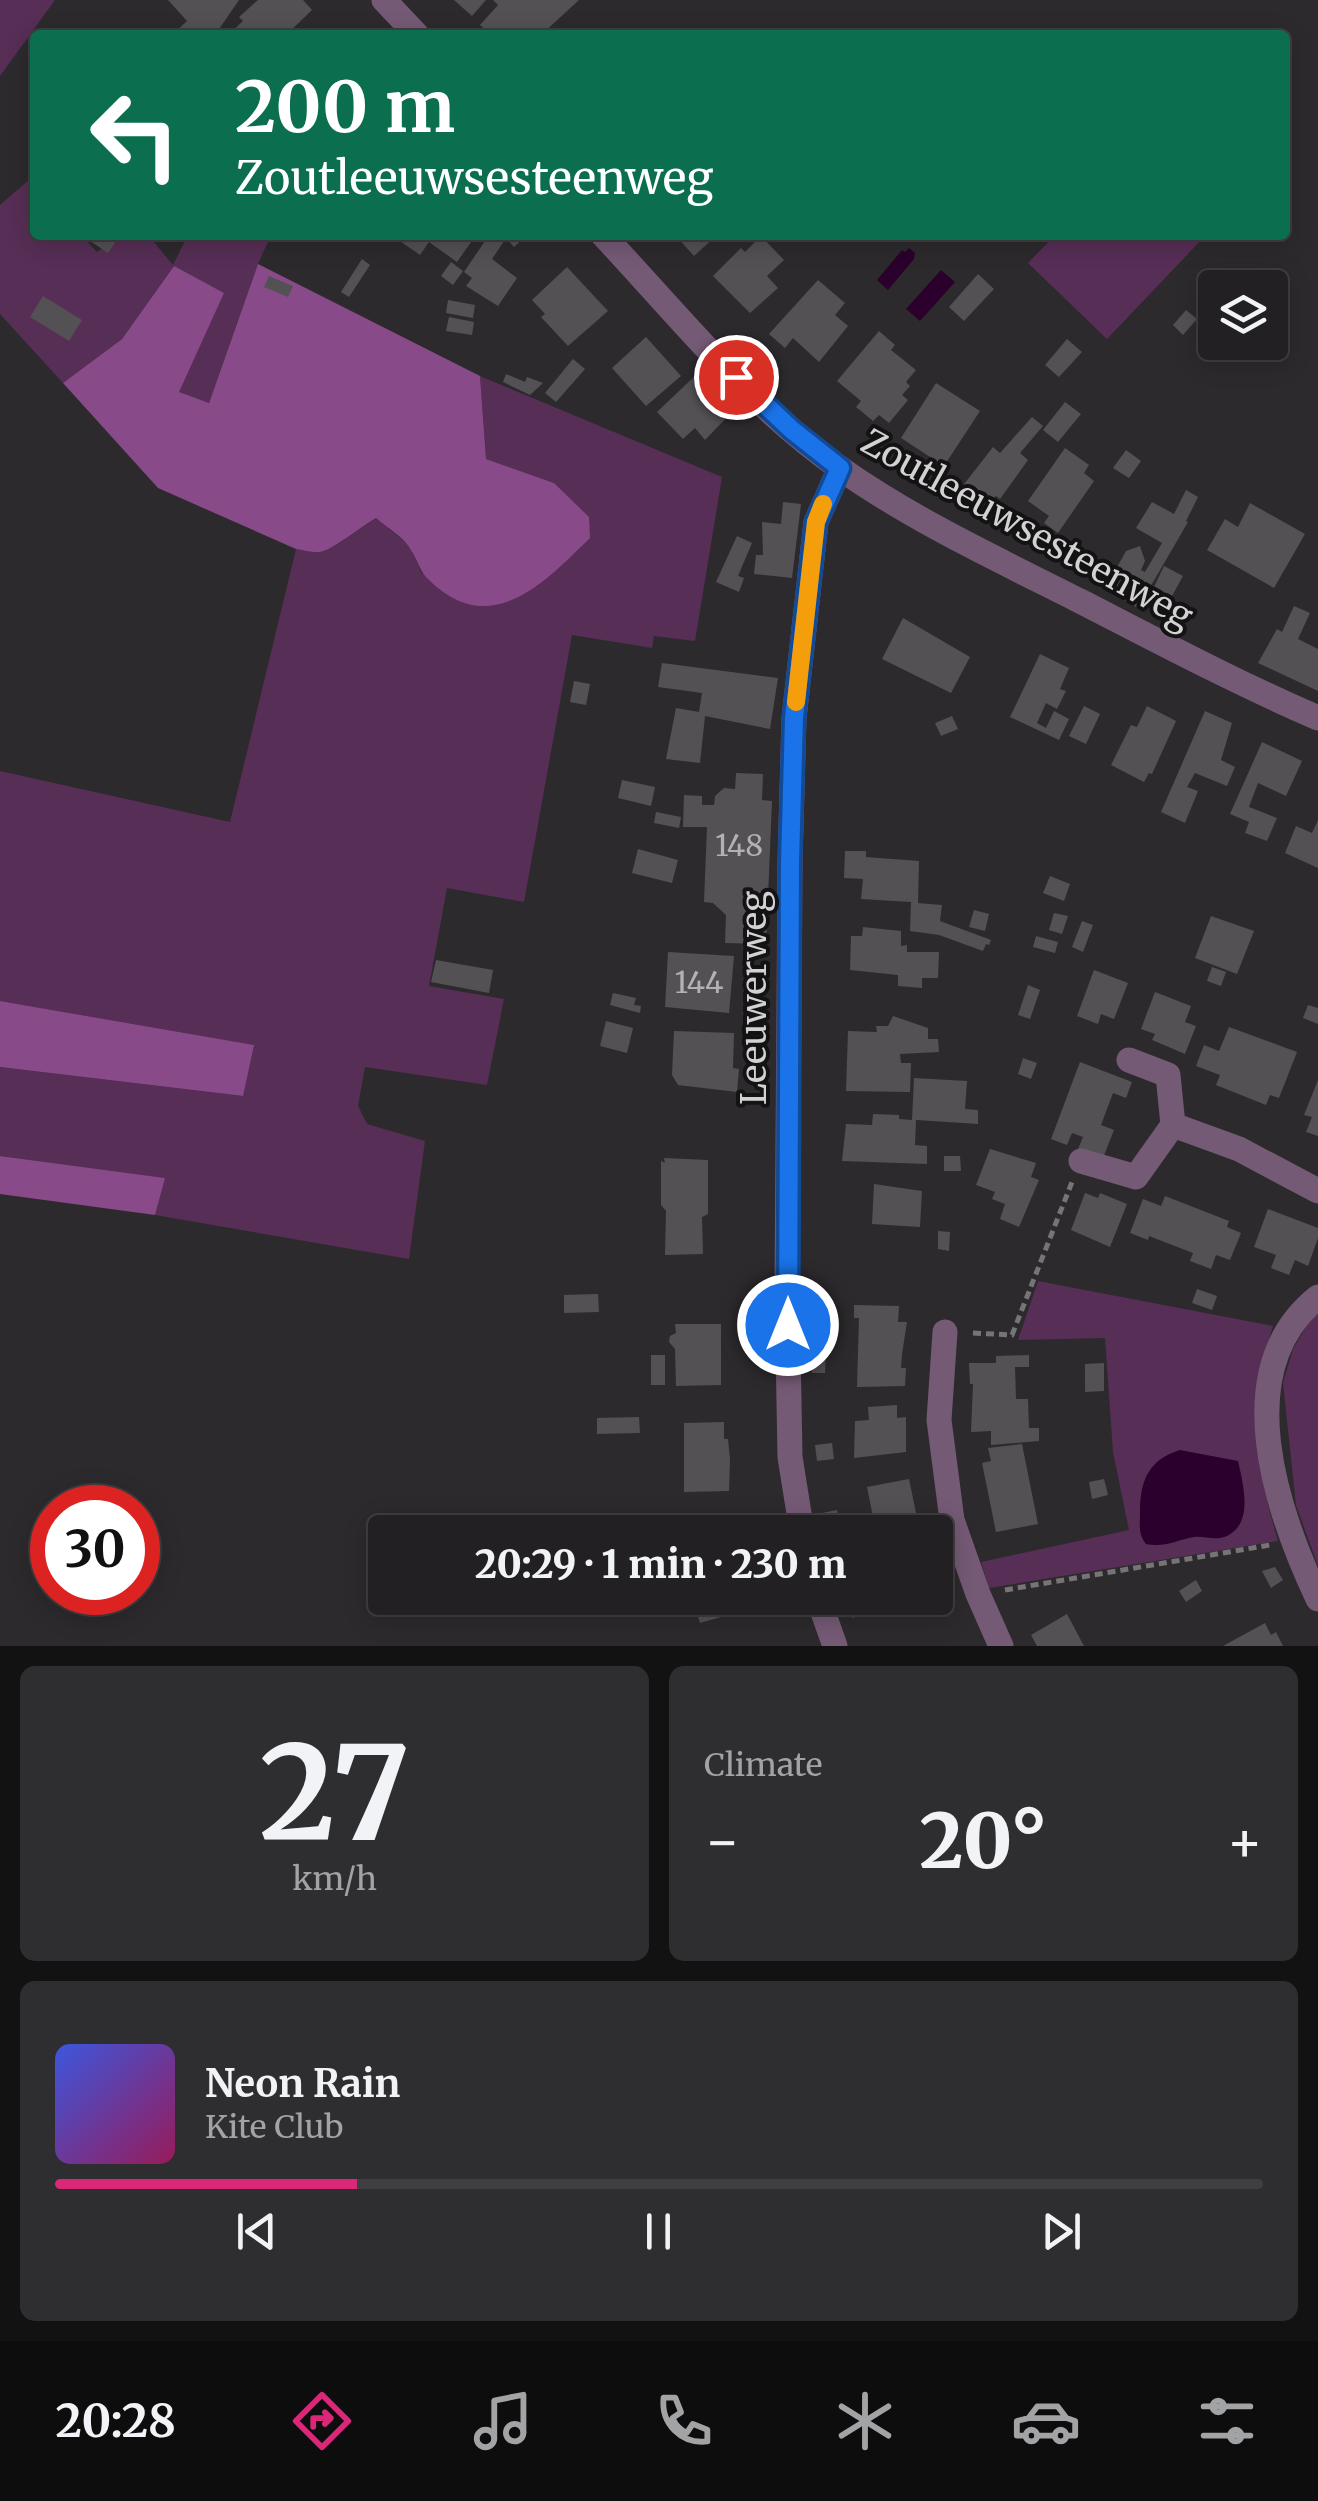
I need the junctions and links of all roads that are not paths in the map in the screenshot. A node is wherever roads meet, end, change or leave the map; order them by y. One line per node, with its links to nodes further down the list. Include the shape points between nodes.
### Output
1 (384, 0): 2 (street)
2 (412, 30)
3 (609, 240): 4 (street, Zoutleeuwsesteenweg, via 736,377)
4 (840, 468): 5 (street, Zoutleeuwsesteenweg, via 1002,562); 12 (street, Leeuwerweg, via 816,522 794,718 787,1292 790,1457)
5 (1318, 718)
6 (1129, 1060): 7 (street, via 1168,1076)
7 (1173, 1125): 8 (street, via 1136,1177); 9 (street, via 1239,1149)
8 (1081, 1161)
9 (1318, 1191)
10 (1318, 1298): 13 (street, via 1291,1323 1272,1366 1268,1396 1281,1510)
11 (944, 1332): 16 (street, via 939,1420 952,1520)
12 (799, 1515)
13 (1318, 1598)
14 (823, 1615): 15 (street)
15 (834, 1646)
16 (1001, 1646)

